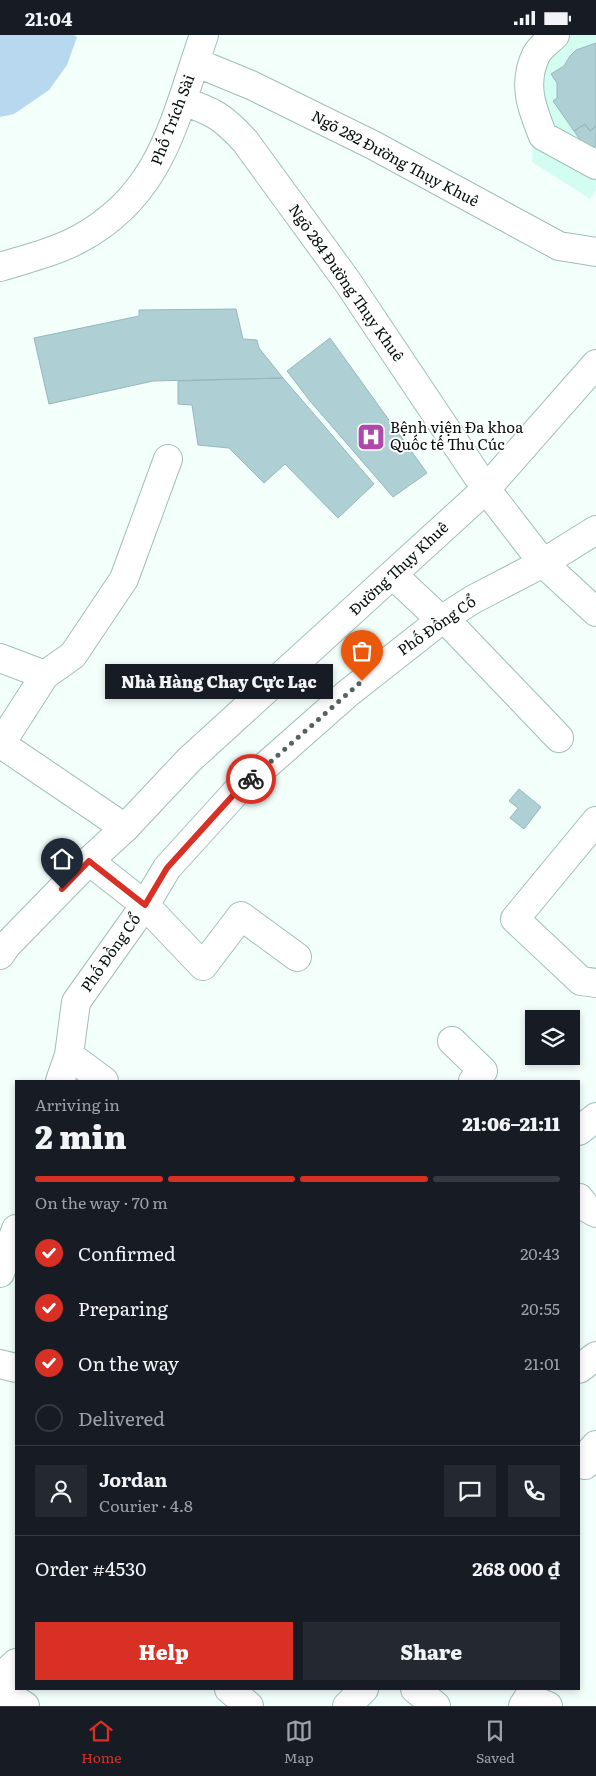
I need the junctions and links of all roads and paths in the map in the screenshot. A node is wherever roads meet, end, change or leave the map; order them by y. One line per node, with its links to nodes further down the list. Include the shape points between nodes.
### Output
1 (204, 35): 3 (street, Phố Trích Sài)
2 (555, 35): 5 (street, via 536,54 529,79 530,103 543,136)
3 (195, 62): 4 (street, Phố Trích Sài); 6 (street, Ngõ 282 Đường Thụy Khuê, via 251,85 373,145 559,246)
4 (182, 101): 7 (street, Phố Trích Sài, via 163,151 133,198 78,240); 10 (street, Ngõ 284 Đường Thụy Khuê, via 207,109 229,124 245,141 347,281)
5 (596, 165)
6 (596, 252)
7 (0, 267)
8 (596, 364): 10 (street, Đường Thụy Khuê)
9 (168, 459): 17 (street, via 124,579 73,655)
10 (486, 489): 12 (street, Ngõ 284 Đường Thụy Khuê); 13 (street, Đường Thụy Khuê)
11 (596, 530): 12 (street, Phố Đồng Cổ)
12 (543, 563): 14 (street, Ngõ 284 Đường Thụy Khuê); 15 (street, Phố Đồng Cổ)
13 (393, 575): 15 (street); 21 (street, Đường Thụy Khuê, via 189,760)
14 (596, 612)
15 (442, 619): 18 (street); 23 (street, Phố Đồng Cổ, via 347,694 236,792 167,868)
16 (0, 658): 17 (street)
17 (45, 675): 19 (street)
18 (559, 738)
19 (0, 744): 21 (street)
20 (596, 821): 26 (street, via 515,919 581,981)
21 (125, 828): 22 (street, Đường Thụy Khuê)
22 (89, 861): 23 (street); 24 (street, Đường Thụy Khuê)
23 (145, 905): 25 (street, via 203,966 241,916); 28 (street, Phố Đồng Cổ, via 76,1002)
24 (0, 955)
25 (297, 957)
26 (596, 983)
27 (452, 1041): 31 (street, via 484,1071)
28 (69, 1055): 29 (street, Phố Đồng Cổ); 30 (street)
29 (60, 1080)
30 (103, 1080)
31 (474, 1080)
32 (596, 1117): 33 (street)
33 (580, 1130)
34 (580, 1199): 35 (street, via 586,1208)
35 (596, 1213)
36 (15, 1232): 37 (street)
37 (0, 1273)
38 (596, 1356): 41 (street)
39 (0, 1364): 40 (street)
40 (15, 1368)
41 (580, 1368)
42 (15, 1664): 43 (street)
43 (0, 1678)
44 (0, 1690): 48 (street)
45 (230, 1690): 49 (street)
46 (363, 1690): 50 (street)
47 (416, 1690): 51 (street)
48 (25, 1706)
49 (249, 1706)
50 (347, 1706)
51 (436, 1706)
52 (523, 1706): 53 (street, via 528,1698)
53 (548, 1706)

